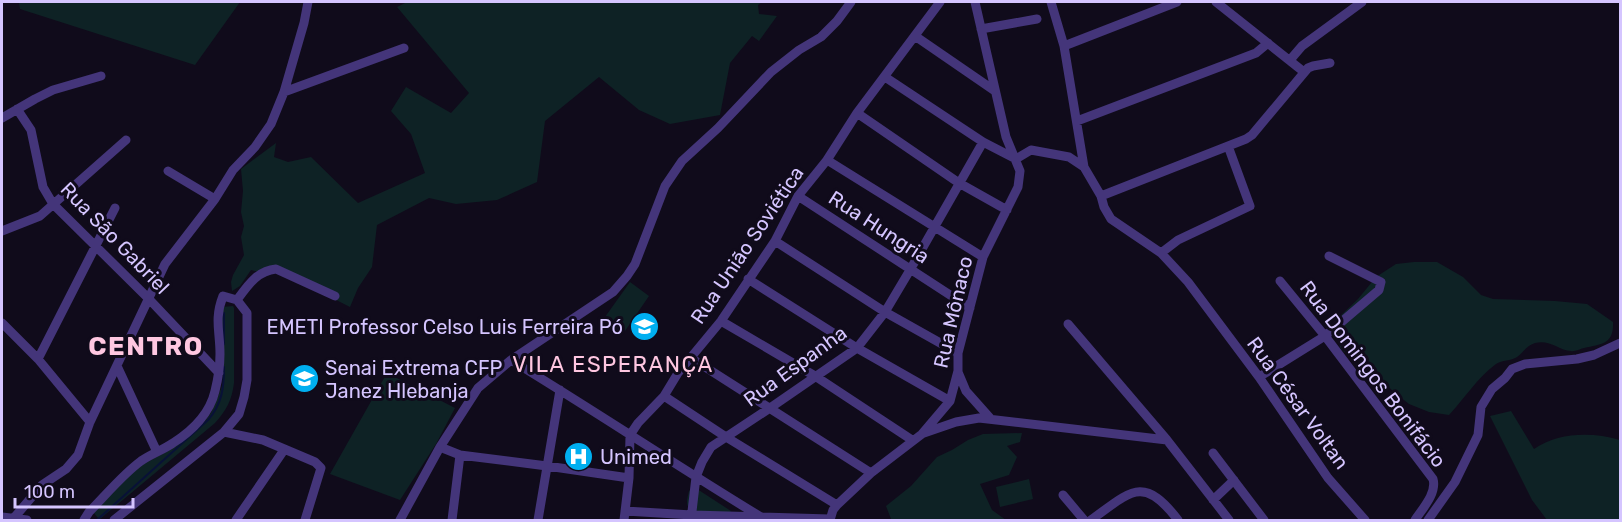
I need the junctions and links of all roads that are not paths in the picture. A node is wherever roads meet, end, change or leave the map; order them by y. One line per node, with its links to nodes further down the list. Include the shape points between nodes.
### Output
1 (308, 2): 21 (street)
2 (851, 2): 64 (street, via 820,38 771,72 682,161 665,186 635,264 613,292)
3 (940, 2): 11 (street, Rua União Soviética)
4 (975, 2): 10 (street, Rua Mônaco)
5 (1051, 2): 13 (street)
6 (1177, 2): 13 (street)
7 (1216, 2): 12 (street)
8 (1356, 3): 15 (street)
9 (1037, 19): 10 (street)
10 (981, 29): 20 (street, Rua Mônaco)
11 (915, 36): 19 (street, Rua União Soviética); 20 (street)
12 (1268, 43): 15 (street); 25 (street, via 1256,53)
13 (1064, 46): 25 (street)
14 (404, 48): 21 (street)
15 (1290, 60): 17 (street)
16 (1330, 63): 17 (street)
17 (1305, 72): 28 (street, via 1252,135)
18 (101, 76): 22 (street, via 53,90)
19 (885, 77): 23 (street, Rua União Soviética); 27 (street)
20 (995, 91): 29 (street, Rua Mônaco, via 1006,137)
21 (284, 92): 36 (street, via 271,124)
22 (18, 109): 24 (street); 37 (street, Rua São Gabriel, via 32,130 43,187)
23 (857, 113): 30 (street, Rua União Soviética); 33 (street)
24 (2, 118)
25 (1077, 121): 31 (street)
26 (126, 140): 37 (street)
27 (983, 142): 29 (street); 33 (street, Rua Espanha)
28 (1228, 146): 35 (street); 44 (street, via 1250,206 1178,240)
29 (1016, 159): 31 (street, via 1031,150 1069,157); 39 (street, Rua Mônaco, via 1020,171 1018,187)
30 (827, 160): 34 (street, Rua União Soviética); 40 (street)
31 (1084, 166): 35 (street, Rua César Voltan)
32 (168, 171): 36 (street)
33 (959, 183): 39 (street); 40 (street, Rua Espanha)
34 (798, 196): 42 (street, Rua União Soviética); 47 (street, Rua Hungria)
35 (1101, 196): 44 (street, Rua César Voltan, via 1111,219)
36 (215, 199): 51 (street, via 165,264)
37 (53, 204): 41 (street, via 40,216); 43 (street, Rua São Gabriel)
38 (115, 208): 43 (street)
39 (1007, 210): 46 (street, Rua Mônaco)
40 (934, 227): 46 (street); 47 (street, Rua Espanha)
41 (2, 231)
42 (775, 241): 48 (street, Rua União Soviética); 54 (street)
43 (95, 246): 51 (street, Rua São Gabriel); 63 (street)
44 (1161, 253): 69 (street, Rua César Voltan, via 1188,282)
45 (1329, 256): 58 (street, via 1381,282 1379,290)
46 (983, 257): 53 (street, Rua Mônaco)
47 (910, 270): 53 (street, Rua Hungria); 54 (street, Rua Espanha)
48 (748, 279): 55 (street, Rua União Soviética); 60 (street)
49 (1280, 281): 58 (street, Rua Domingos Bonifácio)
50 (335, 296): 52 (street, via 276,269 254,278)
51 (148, 298): 65 (street); 67 (street, Rua São Gabriel)
52 (237, 300): 67 (street, via 223,296 219,308); 76 (street, via 247,313 247,380 239,414)
53 (970, 308): 61 (street, Rua Mônaco)
54 (885, 312): 60 (street, Rua Espanha); 61 (street)
55 (721, 321): 62 (street, Rua União Soviética); 68 (street)
56 (2, 323): 63 (street)
57 (1068, 324): 81 (street)
58 (1325, 336): 69 (street); 115 (street, Rua Domingos Bonifácio, via 1432,478 1435,486 1431,496)
59 (1620, 343): 116 (street, via 1594,355 1512,369 1481,407 1478,435 1455,482)
60 (857, 348): 68 (street, Rua Espanha); 72 (street)
61 (958, 353): 66 (street, Rua Mônaco)
62 (691, 358): 71 (street, Rua União Soviética); 73 (street)
63 (38, 359): 75 (street)
64 (511, 360): 70 (street); 82 (street, via 478,388)
65 (117, 366): 75 (street); 84 (street)
66 (958, 371): 72 (street, Rua Mônaco); 74 (street, via 966,391)
67 (219, 373): 84 (street, via 215,394 194,428)
68 (815, 376): 73 (street, Rua Espanha); 80 (street)
69 (1260, 377): 114 (street, Rua César Voltan, via 1328,478)
70 (560, 390): 78 (street); 87 (street)
71 (664, 396): 78 (street, Rua União Soviética); 79 (street)
72 (950, 401): 77 (street, Rua Mônaco)
73 (770, 408): 79 (street, Rua Espanha); 88 (street)
74 (990, 418): 77 (street, via 956,422); 81 (street)
75 (90, 422): 98 (street, via 74,461 42,485)
76 (224, 432): 83 (street, via 263,440); 102 (street)
77 (922, 434): 80 (street, Rua Mônaco)
78 (630, 435): 89 (street); 90 (street)
79 (726, 437): 89 (street, Rua Espanha, via 711,447); 94 (street)
80 (912, 440): 88 (street, Rua Mônaco)
81 (1167, 440): 93 (street)
82 (440, 447): 86 (street); 105 (street)
83 (284, 450): 103 (street); 104 (street, via 321,468)
84 (157, 452): 101 (street, via 131,469)
85 (1213, 453): 91 (street)
86 (460, 455): 87 (street); 106 (street)
87 (547, 466): 90 (street); 107 (street)
88 (871, 473): 94 (street, Rua Mônaco)
89 (696, 477): 97 (street, Rua Espanha); 99 (street)
90 (629, 478): 95 (street)
91 (1234, 480): 93 (street); 113 (street)
92 (1063, 495): 109 (street)
93 (1213, 500): 112 (street)
94 (837, 505): 108 (street, Rua Mônaco)
95 (625, 516): 97 (street)
96 (2, 517): 98 (street)
97 (692, 518): 99 (street)
98 (13, 519): 100 (street)
99 (761, 519): 108 (street)
100 (27, 520)
101 (84, 520)
102 (114, 520)
103 (236, 520)
104 (305, 520)
105 (400, 520)
106 (452, 520)
107 (538, 520)
108 (830, 520)
109 (1084, 520)
110 (1091, 520): 111 (street, via 1126,495 1142,492 1159,499)
111 (1178, 520)
112 (1229, 520)
113 (1264, 520)
114 (1365, 520)
115 (1415, 520)
116 (1428, 520)

